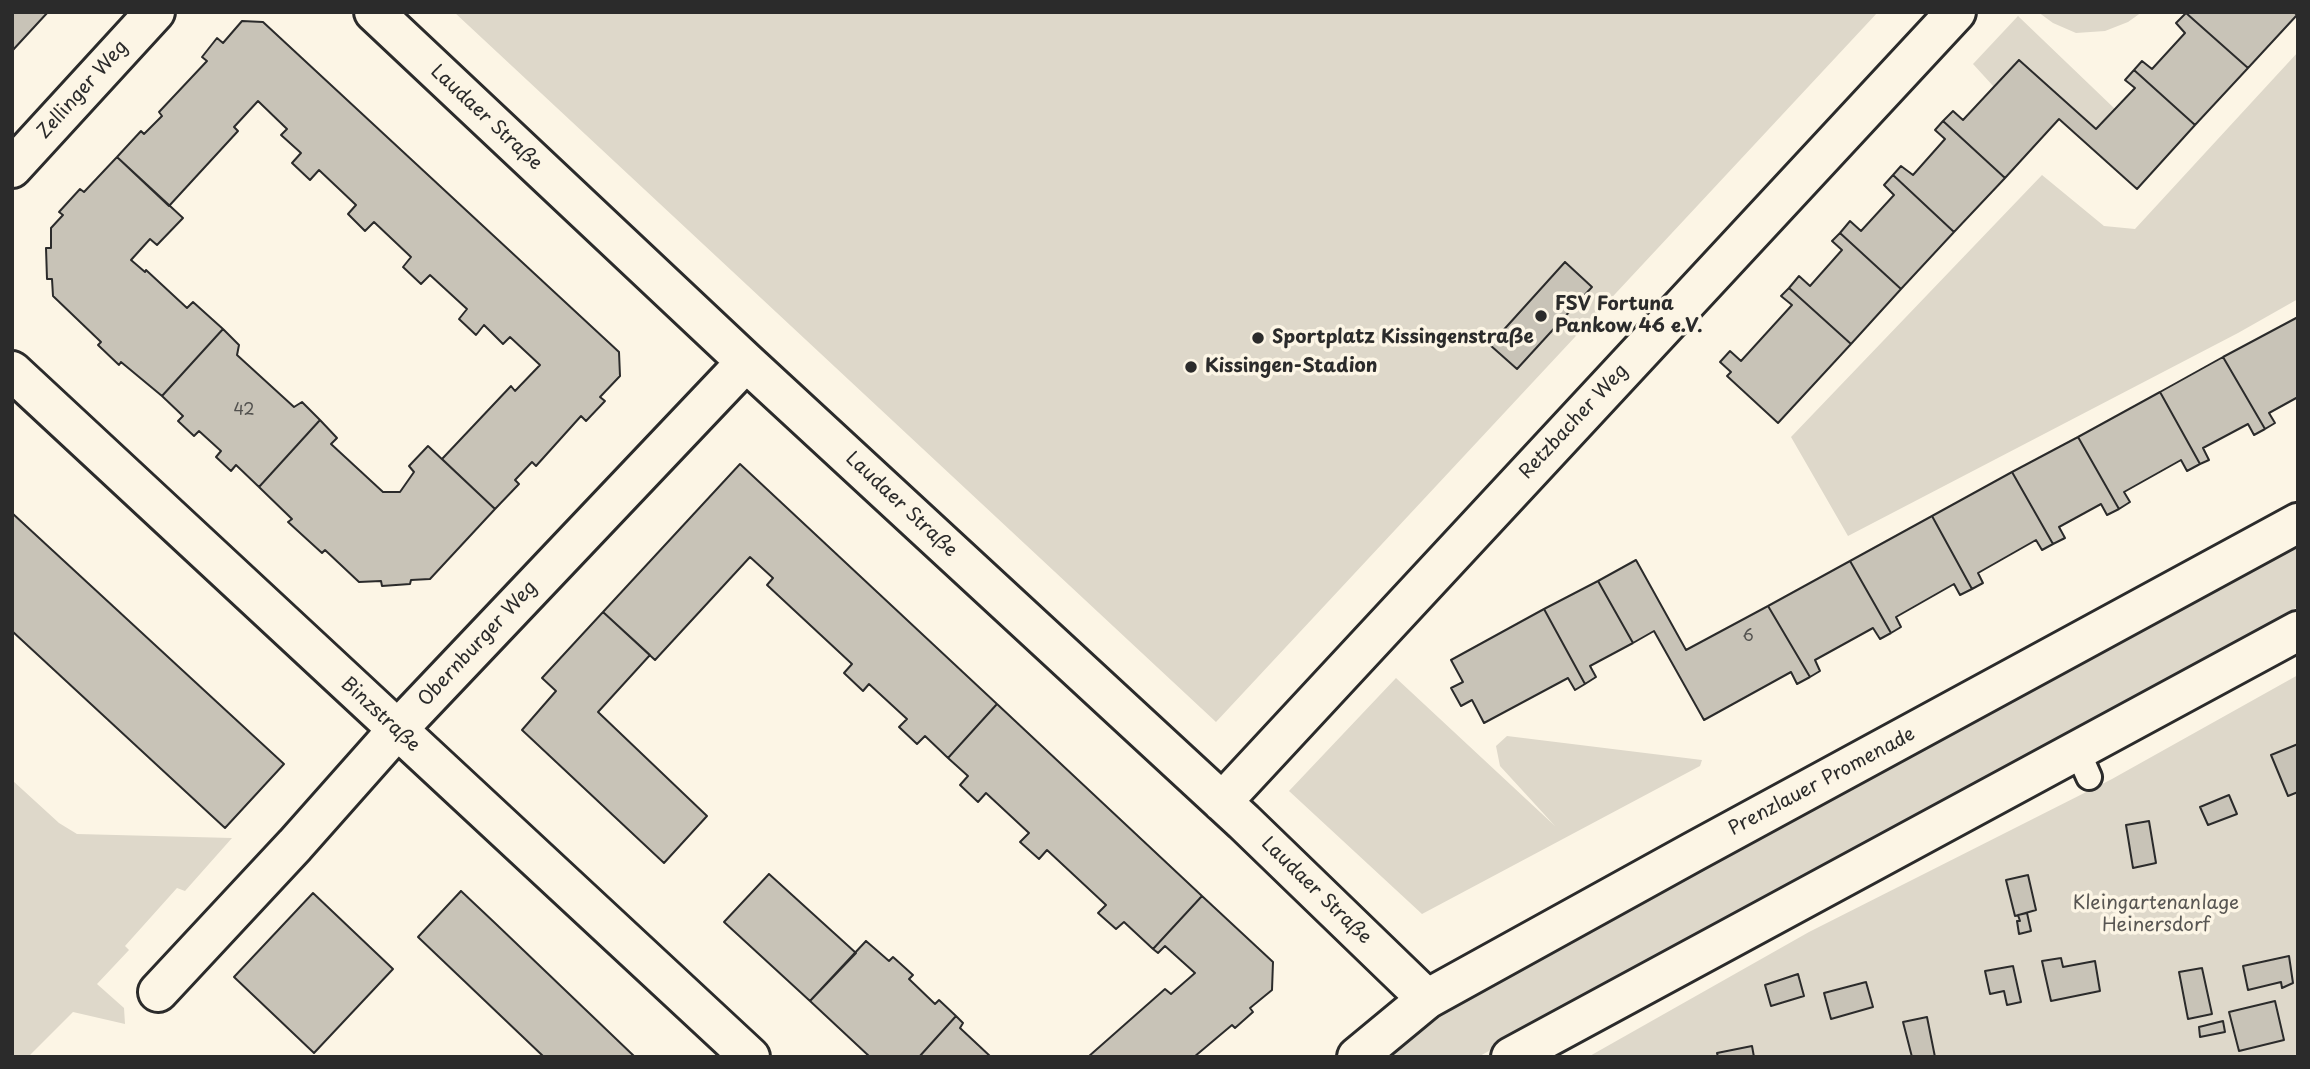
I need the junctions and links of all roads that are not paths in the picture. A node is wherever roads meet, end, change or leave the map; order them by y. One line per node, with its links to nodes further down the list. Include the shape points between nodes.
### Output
1 (155, 12): 4 (street, Zellinger Weg)
2 (374, 12): 5 (street, Laudaer Straße)
3 (1956, 12): 10 (street, Retzbacher Weg)
4 (12, 168)
5 (746, 362): 9 (street, Obernburger Weg); 10 (street, Laudaer Straße)
6 (12, 371): 9 (street, Binzstraße)
7 (2298, 523): 12 (street, Prenzlauer Promenade)
8 (2298, 631): 15 (street, via 2083,764)
9 (397, 730): 11 (street, Obernburger Weg); 13 (street, Binzstraße)
10 (1222, 802): 12 (street, Laudaer Straße)
11 (158, 992)
12 (1427, 999): 14 (street, Prenzlauer Promenade)
13 (750, 1057)
14 (1357, 1057)
15 (1511, 1057)

